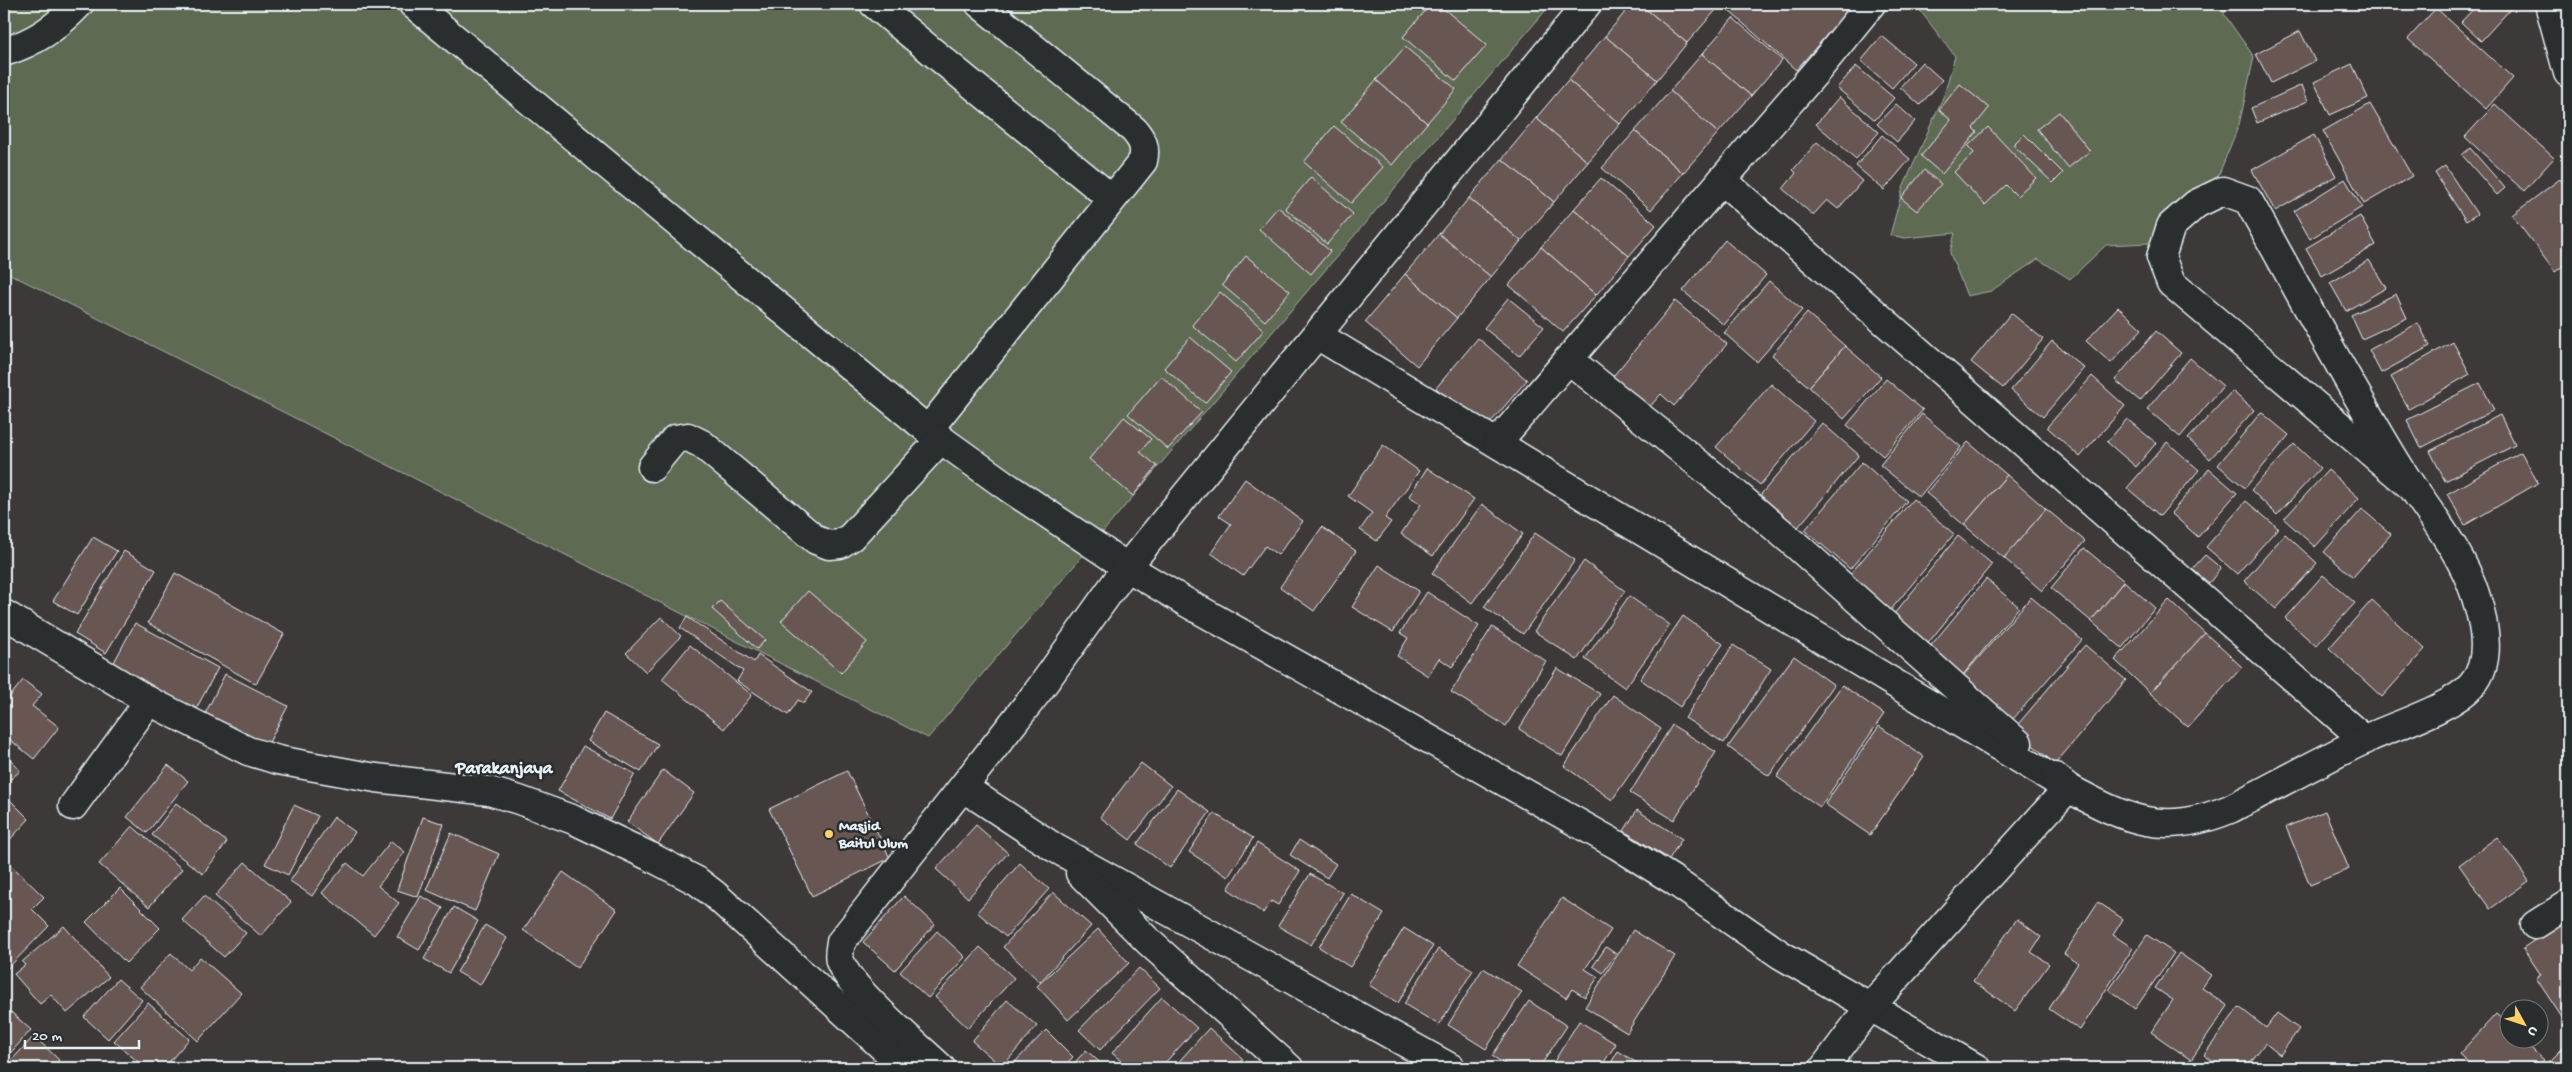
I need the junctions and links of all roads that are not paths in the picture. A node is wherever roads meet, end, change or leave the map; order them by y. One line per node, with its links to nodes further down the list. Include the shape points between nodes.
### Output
1 (79, 4): 8 (street, via 45,35)
2 (413, 4): 14 (street)
3 (874, 4): 11 (street)
4 (980, 4): 11 (street, via 1142,139 1146,149 1143,162)
5 (1587, 4): 12 (street)
6 (1871, 4): 10 (street)
7 (2549, 4): 9 (street)
8 (4, 52)
9 (2568, 73)
10 (1722, 180): 13 (street); 21 (street)
11 (1112, 200): 14 (street)
12 (1318, 336): 15 (street); 18 (street)
13 (1568, 359): 15 (street); 23 (street, via 1796,545)
14 (935, 435): 16 (street, via 864,525 840,544 829,545 816,540 702,444 688,436 675,440); 18 (street)
15 (1497, 443): 23 (street)
16 (652, 466)
17 (2413, 488): 17 (street, via 2248,200 2223,191 2196,204 2171,226 2162,257 2171,283); 21 (street, via 2457,554 2474,592 2485,642 2482,669 2473,684 2457,699)
18 (1127, 567): 22 (street); 28 (street, via 1617,844 1781,955)
19 (4, 614): 20 (street)
20 (149, 701): 24 (street); 29 (street, via 248,751 278,760 376,778 489,791 574,820 649,856 697,881 714,894)
21 (2365, 740): 23 (street, via 2230,809 2188,822 2158,824 2133,819)
22 (964, 788): 25 (street); 30 (street, via 852,926 841,942 839,960 862,993)
23 (2068, 788): 28 (street)
24 (73, 806)
25 (1055, 848): 31 (street, via 1150,942); 32 (street)
26 (2568, 904): 27 (street)
27 (2535, 925)
28 (1869, 1008): 33 (street); 34 (street)
29 (906, 1068)
30 (941, 1068)
31 (1289, 1068)
32 (1451, 1068)
33 (1824, 1068)
34 (1976, 1068)

